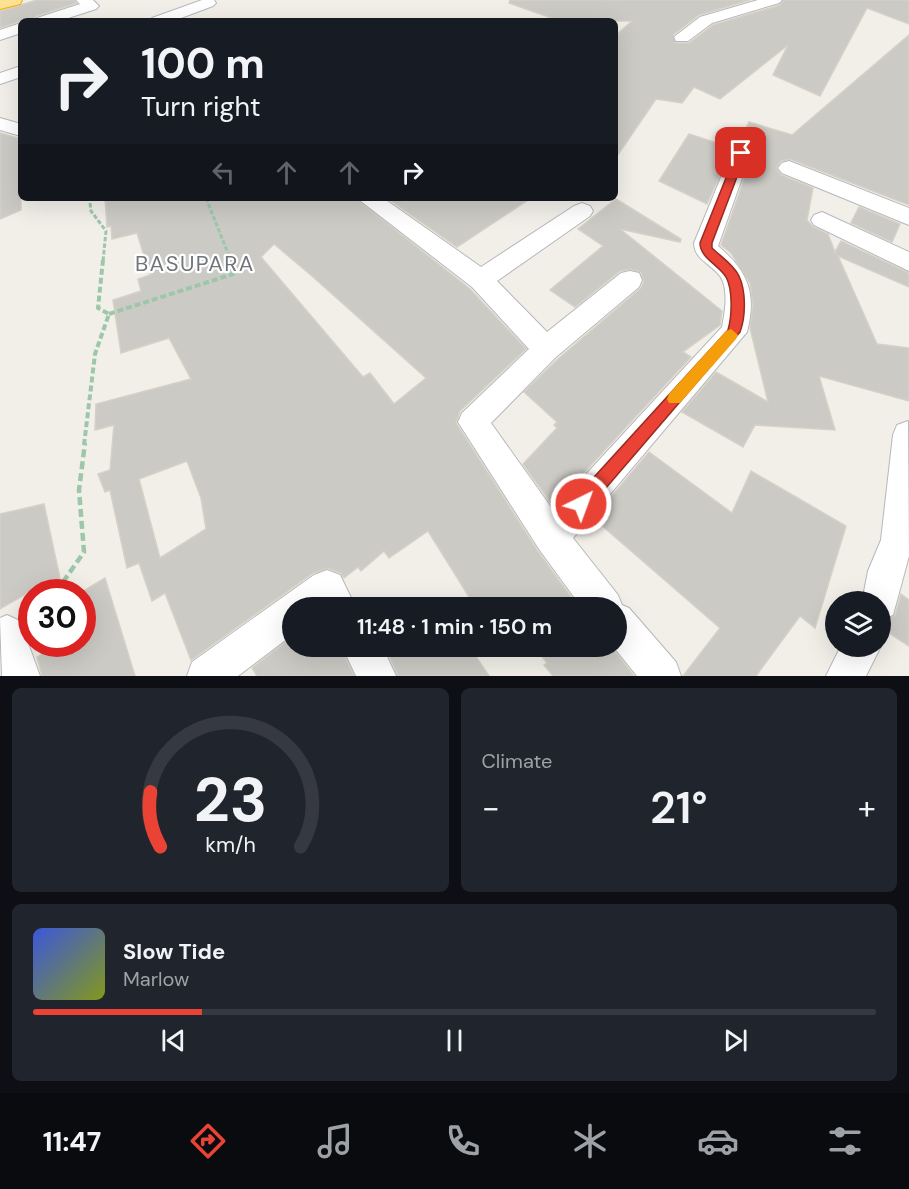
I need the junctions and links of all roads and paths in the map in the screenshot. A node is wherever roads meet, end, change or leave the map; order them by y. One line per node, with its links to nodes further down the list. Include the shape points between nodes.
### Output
1 (13, 0): 4 (highway)
2 (84, 0): 6 (street, via 90,6)
3 (774, 0): 10 (street, via 706,20)
4 (0, 3)
5 (208, 3): 7 (street)
6 (52, 18)
7 (166, 18)
8 (18, 29): 9 (street)
9 (0, 35)
10 (682, 37)
11 (18, 73): 12 (street)
12 (0, 79)
13 (0, 124): 14 (street)
14 (18, 129)
15 (741, 153): 29 (street, via 706,243 706,249 733,276 737,298 734,332)
16 (789, 168): 21 (street)
17 (207, 201): 26 (path, via 236,273)
18 (372, 201): 24 (street)
19 (90, 203): 26 (path, via 91,211 106,231 98,309)
20 (582, 211): 24 (street)
21 (909, 217)
22 (822, 220): 23 (street)
23 (909, 262)
24 (481, 280): 27 (street)
25 (630, 280): 27 (street)
26 (109, 314): 30 (path, via 95,354 79,490 84,552)
27 (546, 349): 29 (street, via 473,422)
28 (908, 435): 31 (street, via 898,540)
29 (551, 537): 34 (street)
30 (65, 579)
31 (882, 591)
32 (315, 597): 33 (street, via 327,588)
33 (332, 597)
34 (597, 597)
35 (282, 620): 41 (street)
36 (627, 634): 43 (street)
37 (0, 638): 40 (street, via 7,634)
38 (367, 657): 42 (street)
39 (856, 657): 44 (street)
40 (21, 676)
41 (206, 676)
42 (377, 676)
43 (662, 676)
44 (845, 676)

